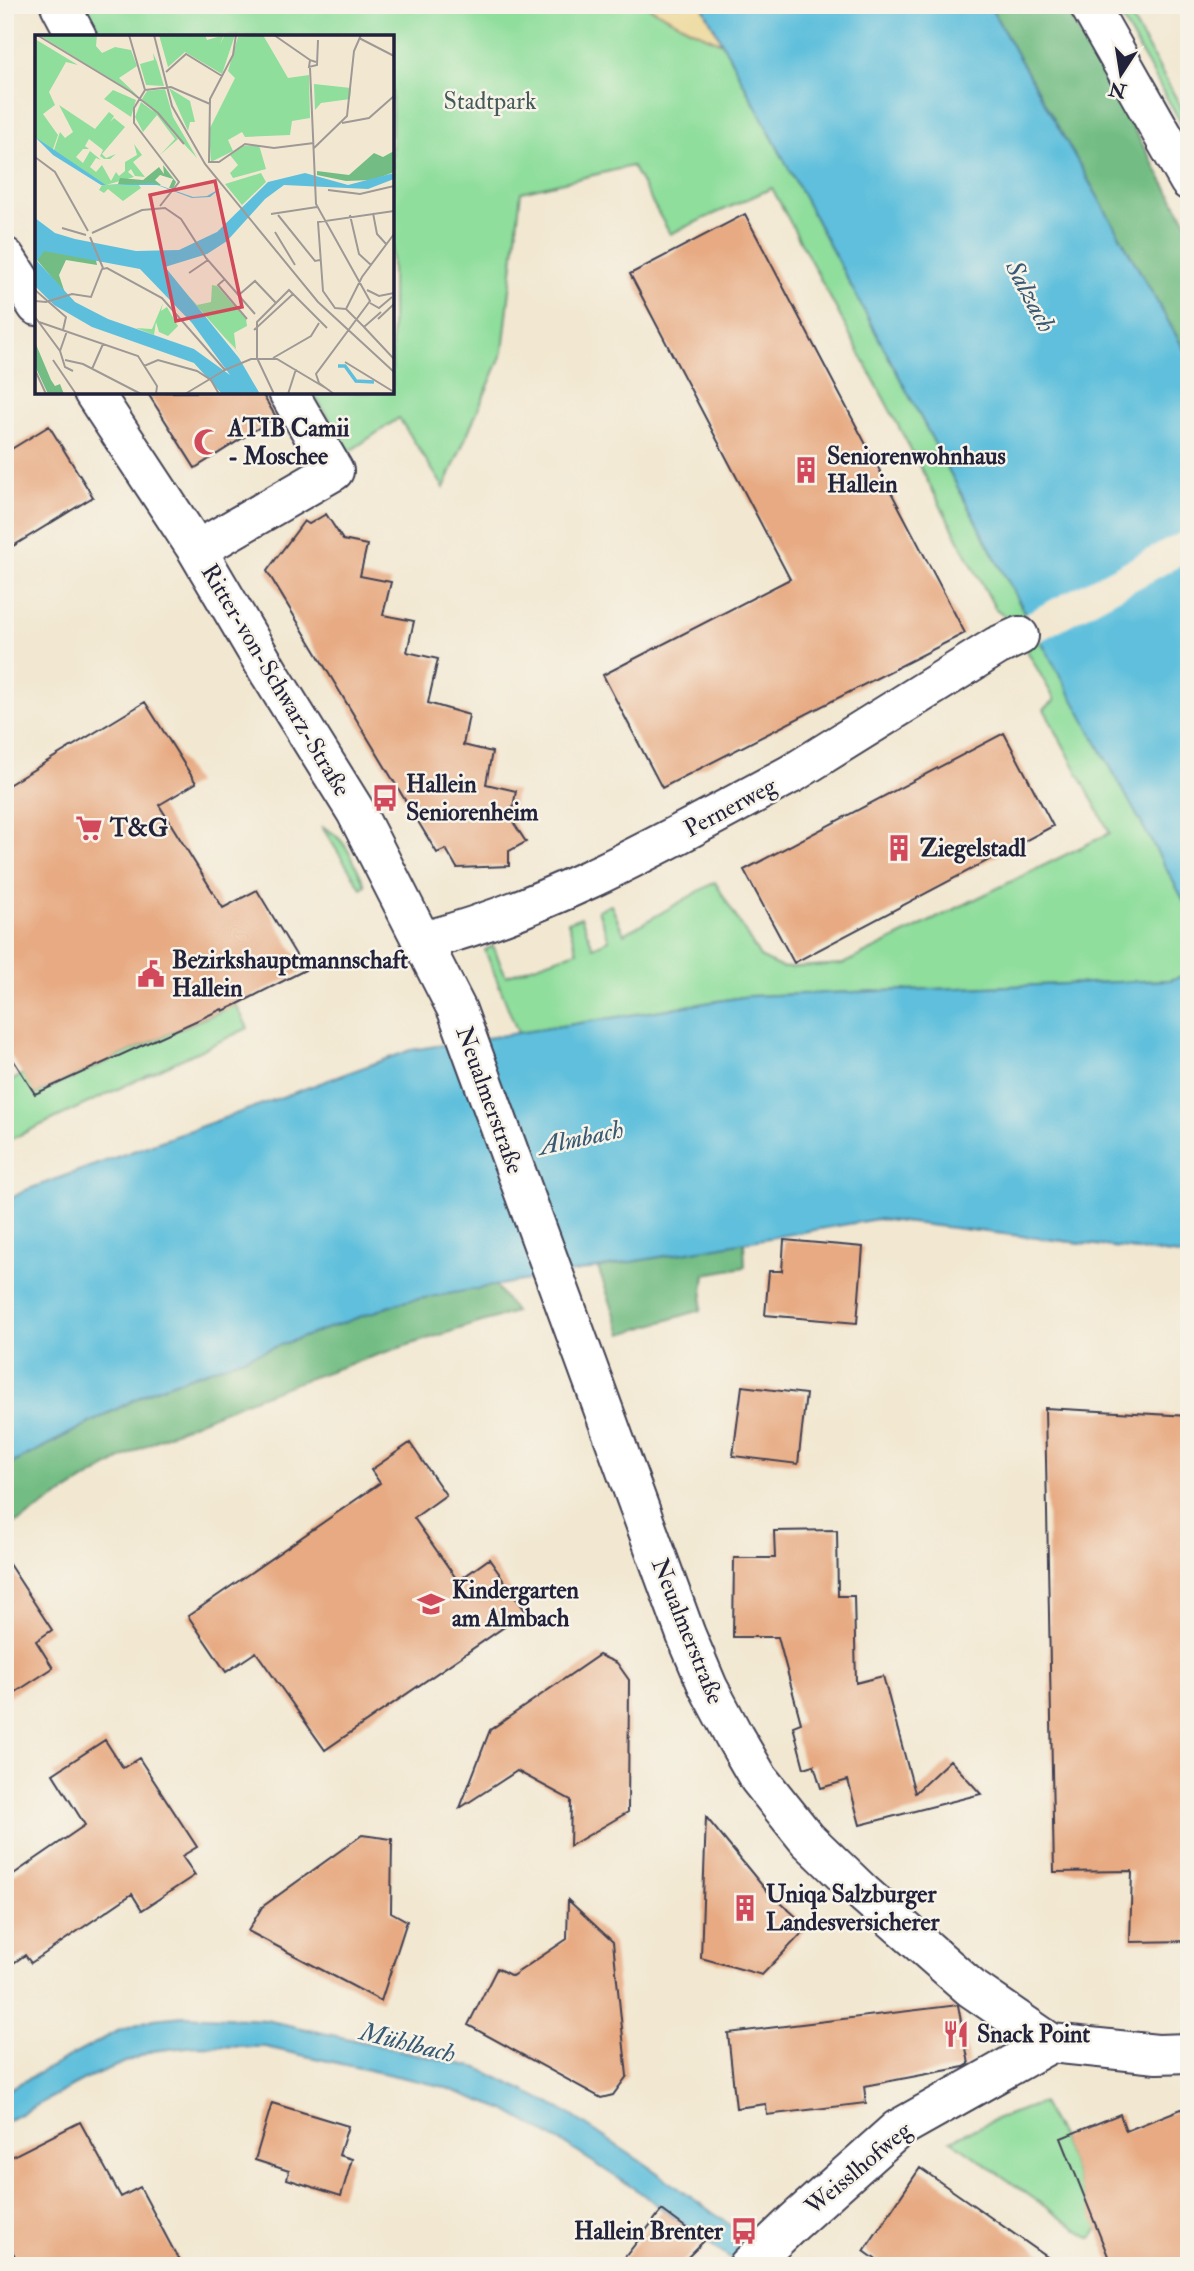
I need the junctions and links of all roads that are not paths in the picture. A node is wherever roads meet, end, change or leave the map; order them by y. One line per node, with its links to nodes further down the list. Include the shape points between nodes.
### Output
1 (60, 5): 3 (street)
2 (1089, 5): 4 (street)
3 (76, 35)
4 (1189, 181)
5 (5, 257): 6 (street)
6 (35, 303)
7 (94, 394): 9 (street, Ritter-von-Schwarz-Straße)
8 (289, 394): 9 (street, via 334,471)
9 (197, 550): 11 (street, Ritter-von-Schwarz-Straße, via 356,813)
10 (1019, 636): 11 (street, Pernerweg, via 793,773 601,876 470,929)
11 (423, 941): 12 (street, Ritter-von-Schwarz-Straße)
12 (449, 994): 13 (street, Neualmerstraße, via 691,1645 708,1687 759,1779 807,1839 863,1893 971,1988)
13 (1051, 2043): 14 (street, Neualmerstraße); 15 (street, Weisslhofweg, via 898,2129)
14 (1189, 2053)
15 (758, 2255)

